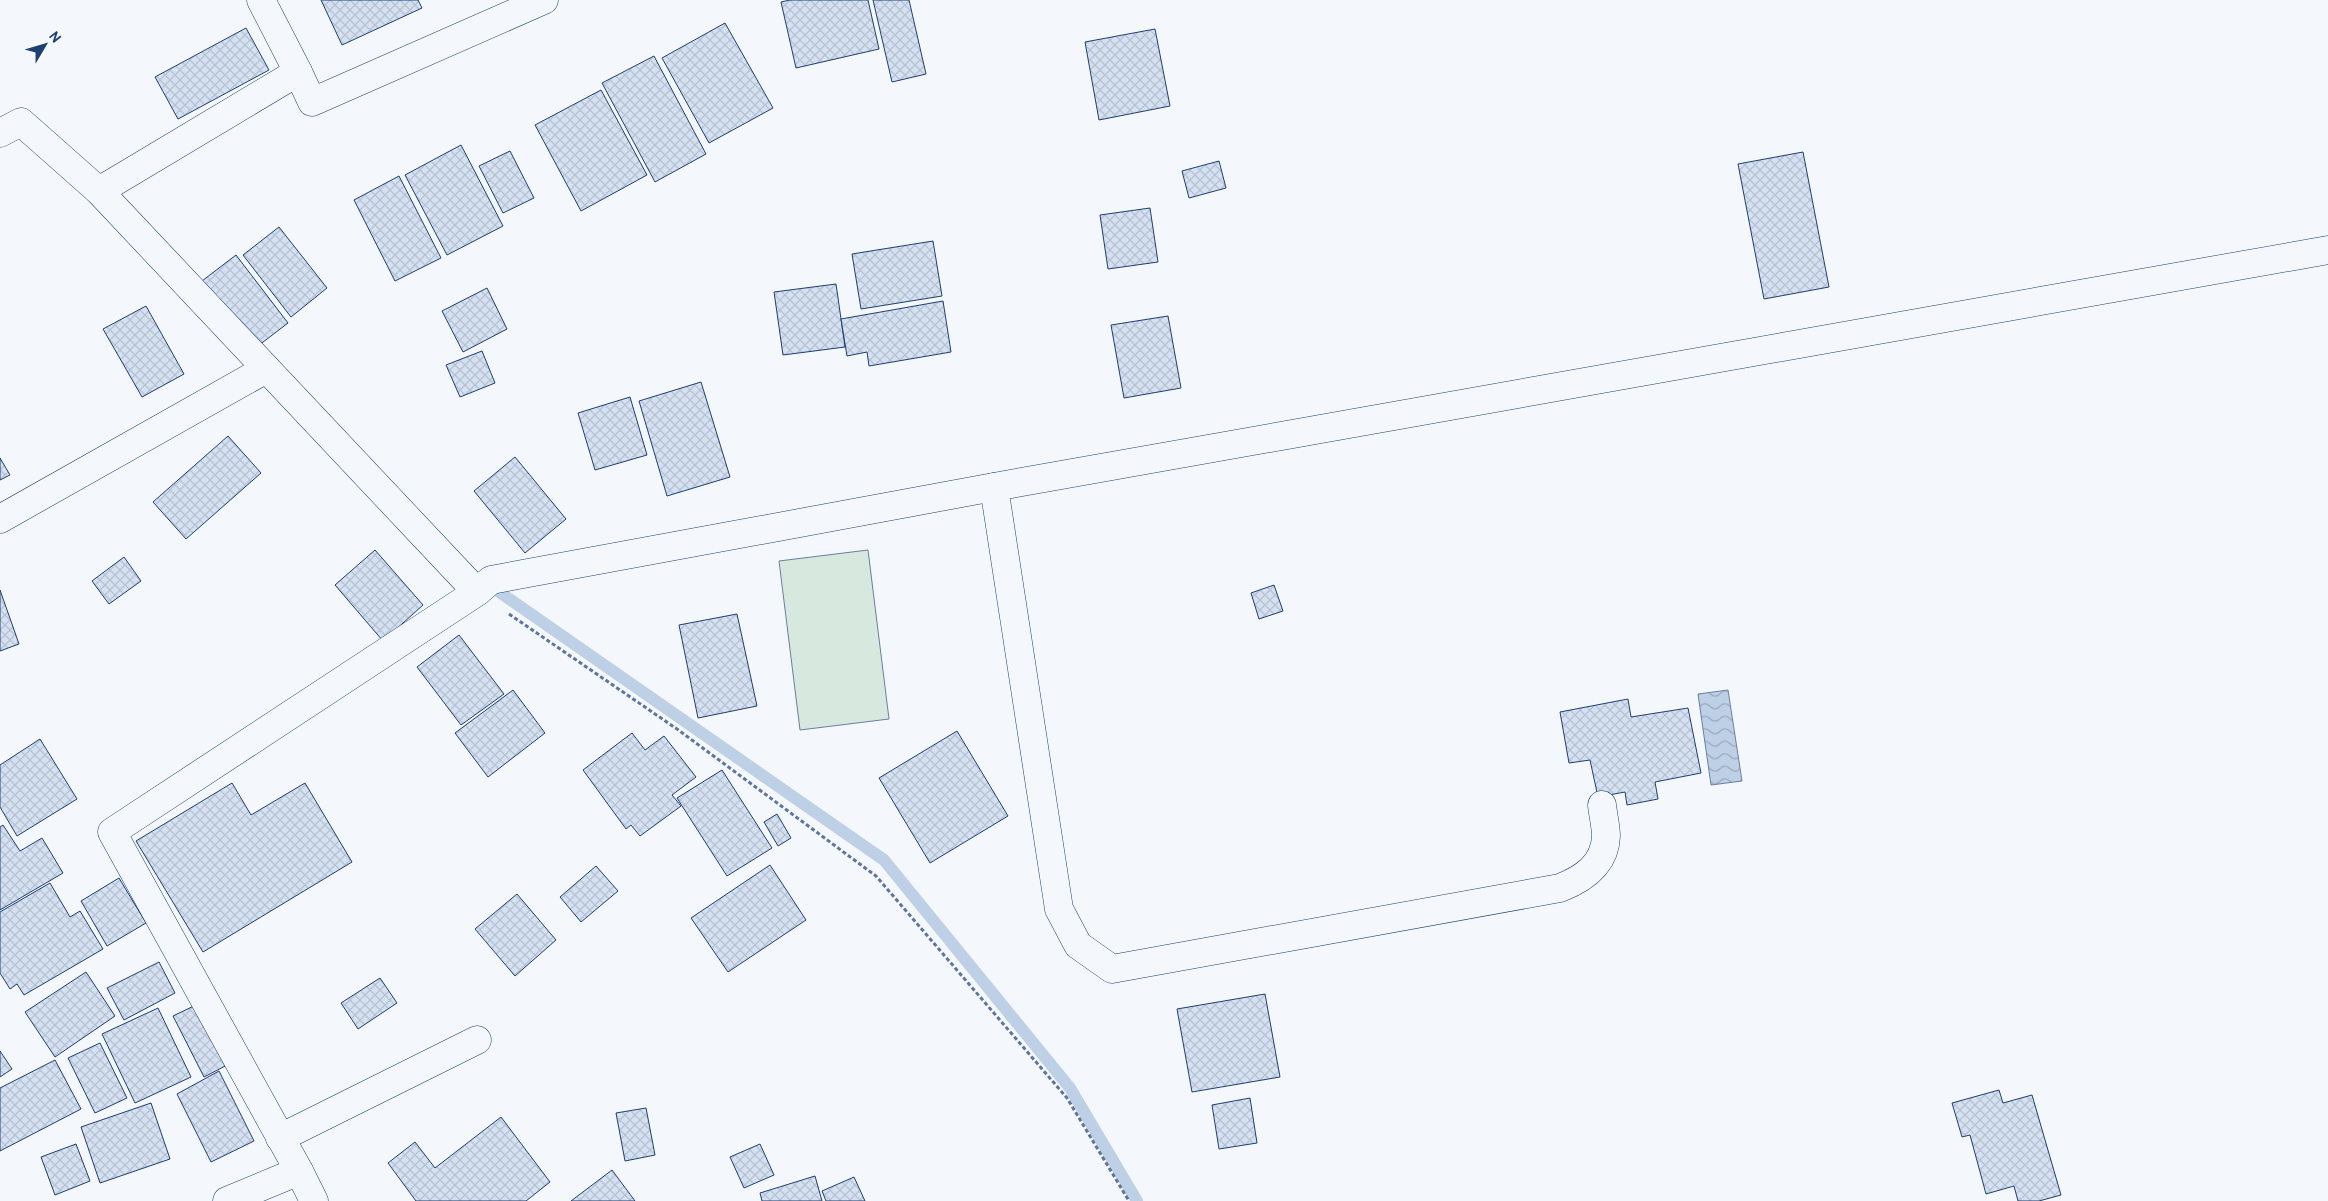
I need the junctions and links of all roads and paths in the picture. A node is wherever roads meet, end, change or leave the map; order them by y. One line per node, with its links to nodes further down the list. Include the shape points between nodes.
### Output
1 (261, 0): 3 (street)
2 (544, 0): 3 (street, via 312,102)
3 (298, 72): 5 (street)
4 (0, 133): 5 (street, via 21,122)
5 (99, 191): 7 (street)
6 (2328, 250): 8 (street)
7 (266, 369): 9 (street); 10 (street)
8 (994, 487): 10 (street, via 492,580); 11 (street, via 1059,908 1078,945 1112,969 1560,888 1580,881 1599,861 1606,837)
9 (0, 519)
10 (477, 592): 13 (street, via 112,832); 17 (path, via 677,729 876,876 1067,1098)
11 (1602, 805)
12 (477, 1040): 13 (street)
13 (280, 1138): 14 (street)
14 (299, 1171): 15 (street); 16 (street)
15 (227, 1201)
16 (314, 1201)
17 (1129, 1201)

